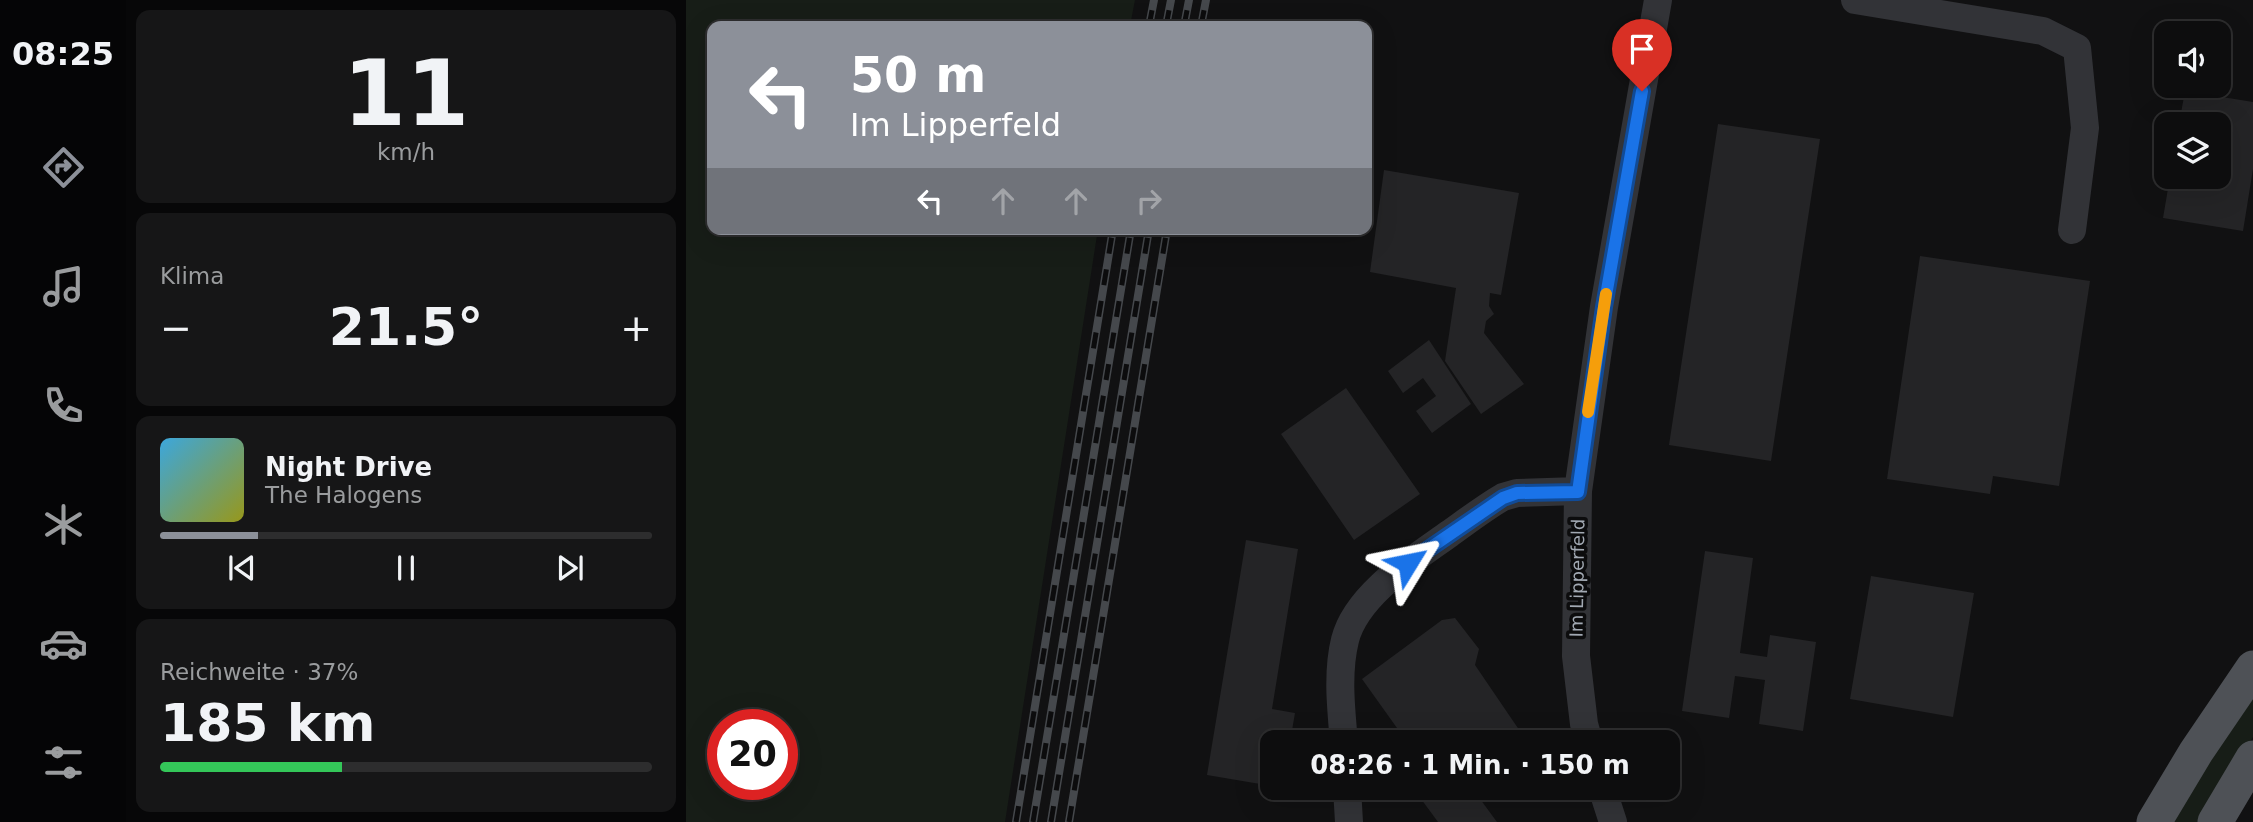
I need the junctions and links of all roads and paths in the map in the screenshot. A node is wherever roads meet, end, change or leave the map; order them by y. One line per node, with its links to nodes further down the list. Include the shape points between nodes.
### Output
1 (1658, 0): 4 (street, Im Lipperfeld, via 1604,307)
2 (1855, 0): 3 (street, via 2043,32 2077,48 2085,128)
3 (2072, 230)
4 (1578, 492): 6 (street, via 1517,493 1503,498 1375,591 1345,637 1340,666); 7 (street, Im Lipperfeld, via 1576,656)
5 (2253, 668): 13 (main road)
6 (1343, 730)
7 (1586, 730)
8 (2253, 758): 14 (main road)
9 (1348, 800): 11 (street)
10 (1606, 800): 12 (street)
11 (1349, 822)
12 (1614, 822)
13 (2154, 822)
14 (2216, 822)

